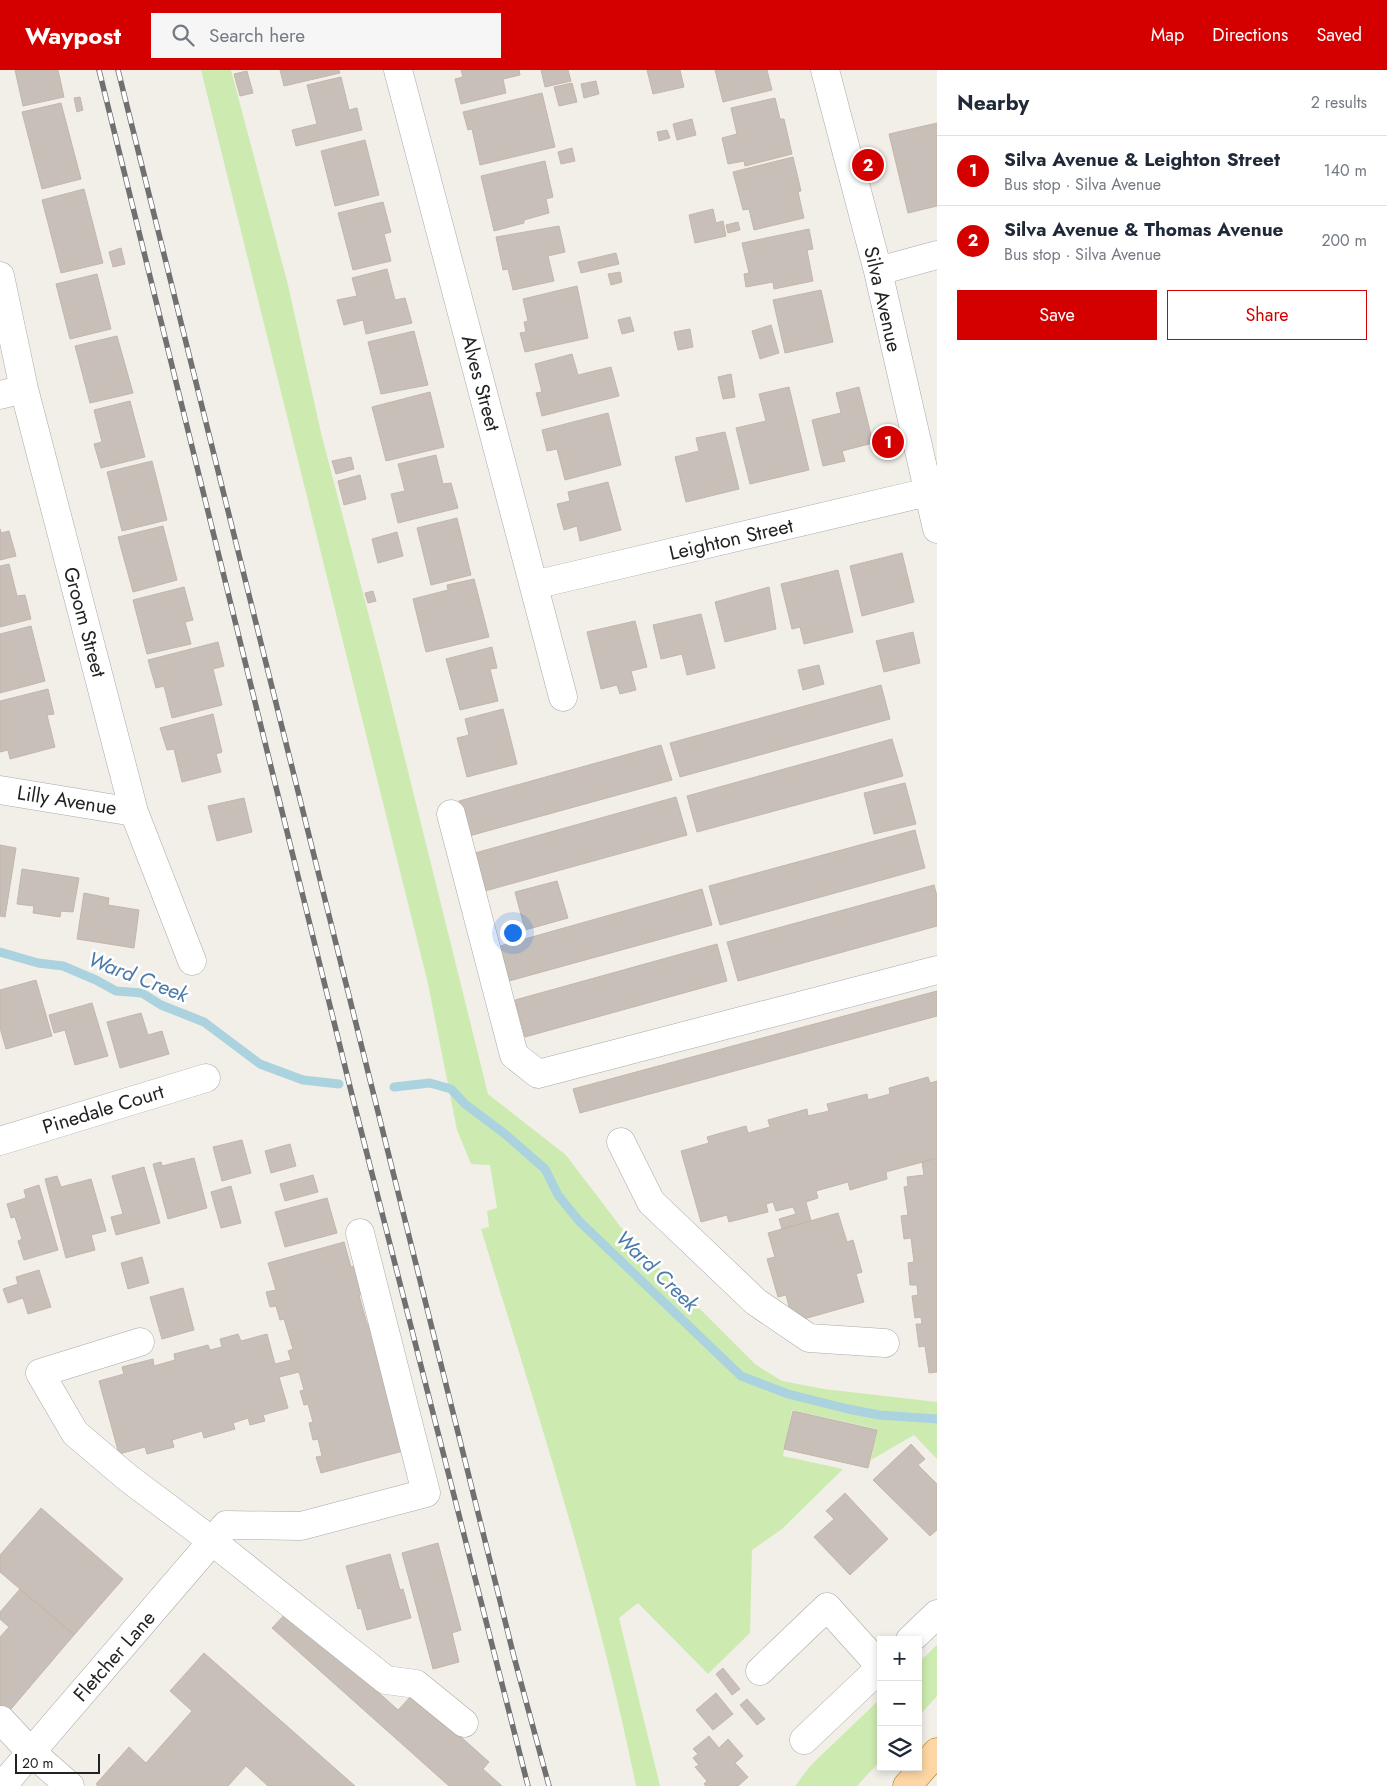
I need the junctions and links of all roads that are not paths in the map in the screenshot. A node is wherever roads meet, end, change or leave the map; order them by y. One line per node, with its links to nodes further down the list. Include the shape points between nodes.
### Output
1 (398, 70): 9 (street, Alves Street)
2 (825, 70): 4 (street, Silva Avenue)
3 (937, 255): 4 (street)
4 (878, 271): 7 (street, Silva Avenue)
5 (0, 276): 6 (street, Groom Street)
6 (12, 392): 12 (street, Groom Street)
7 (929, 480): 8 (street, Silva Avenue); 9 (street, Leighton Street)
8 (937, 530)
9 (534, 585): 10 (street, Alves Street)
10 (563, 697)
11 (0, 790): 12 (street, Lilly Avenue)
12 (134, 812): 14 (street, Groom Street)
13 (451, 814): 15 (street, via 514,1055 538,1074)
14 (192, 961)
15 (937, 970)
16 (206, 1078): 17 (street, Pinedale Court)
17 (0, 1140)
18 (621, 1142): 21 (street, via 650,1202 756,1302 809,1338)
19 (360, 1233): 22 (street, via 426,1493 301,1526)
20 (140, 1342): 22 (street, via 40,1373 75,1433 128,1478)
21 (885, 1343)
22 (219, 1533): 29 (street, via 386,1680 416,1684); 31 (street, Fletcher Lane)
23 (937, 1614): 24 (street)
24 (914, 1636)
25 (877, 1663): 26 (street, via 827,1607)
26 (760, 1671)
27 (877, 1671): 30 (street)
28 (1, 1720): 31 (street)
29 (464, 1723)
30 (804, 1740)
31 (31, 1752): 33 (street, Fletcher Lane); 34 (street)
32 (937, 1752): 35 (main road)
33 (4, 1776)
34 (70, 1786)
35 (907, 1786)

